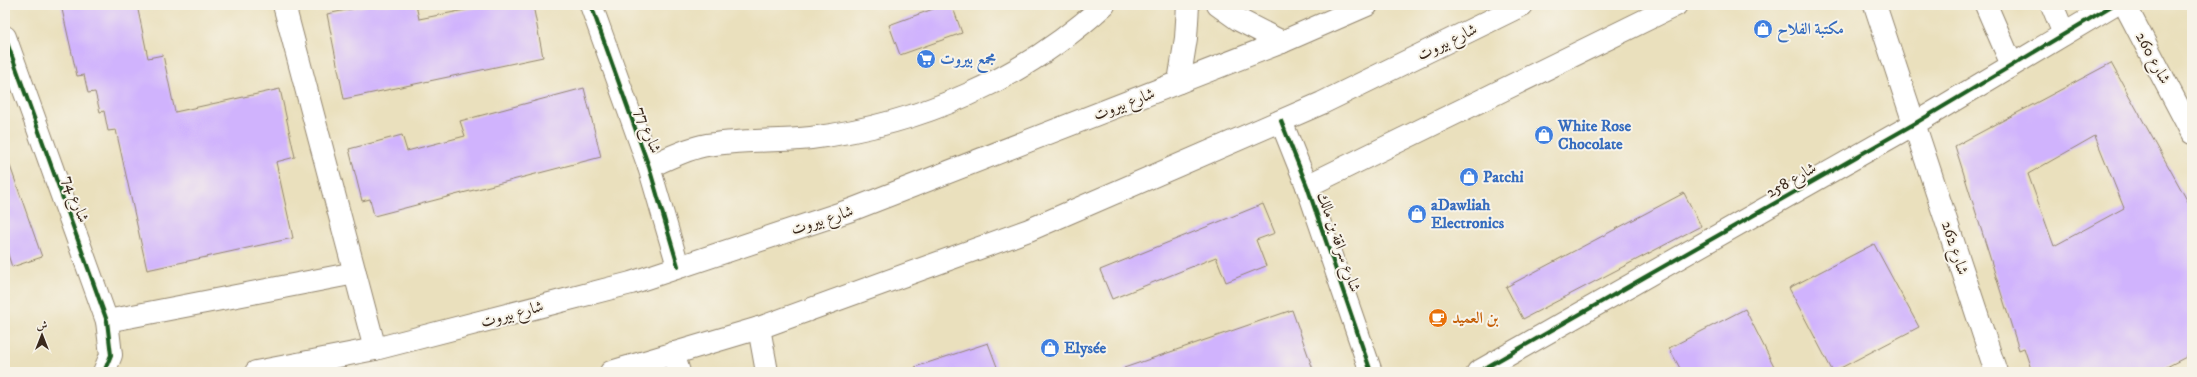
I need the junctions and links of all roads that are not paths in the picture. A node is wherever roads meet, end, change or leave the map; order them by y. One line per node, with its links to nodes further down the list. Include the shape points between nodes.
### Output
1 (284, 5): 25 (street)
2 (591, 5): 22 (street, شارع 77)
3 (1104, 5): 22 (street, via 1049,50 1011,74 931,111 845,134 701,146)
4 (1188, 5): 18 (street)
5 (1218, 5): 16 (street, via 1254,29)
6 (1367, 5): 16 (street, شارع بيروت)
7 (1522, 5): 19 (street, شارع بيروت, via 1329,100)
8 (1676, 5): 23 (street)
9 (1875, 5): 20 (street, شارع 262)
10 (1986, 5): 17 (street)
11 (2052, 5): 14 (street)
12 (2113, 5): 14 (street, شارع 258)
13 (2125, 5): 21 (street, شارع 260)
14 (2064, 34): 17 (street, شارع 258)
15 (5, 37): 26 (street, شارع 74)
16 (1282, 42): 18 (street, شارع بيروت)
17 (2012, 65): 20 (street, شارع 258)
18 (1179, 82): 24 (street, شارع بيروت, via 851,210)
19 (1281, 120): 23 (street, شارع سراقة بن مالك); 27 (street, شارع بيروت, via 1029,230)
20 (1914, 124): 35 (street, شارع 258); 36 (street, شارع 262)
21 (2192, 133)
22 (649, 167): 24 (street, شارع 77)
23 (1307, 186): 34 (street, شارع سراقة بن مالك)
24 (678, 266): 28 (street, شارع بيروت, via 630,282)
25 (355, 273): 26 (street); 28 (street)
26 (107, 321): 31 (street, شارع 74, via 111,355)
27 (759, 328): 29 (street, شارع بيروت); 33 (street)
28 (375, 349): 32 (street, شارع بيروت)
29 (676, 363): 30 (street, شارع بيروت)
30 (621, 371)
31 (104, 372)
32 (256, 372)
33 (767, 372)
34 (1371, 372)
35 (1478, 372)
36 (1996, 372)

